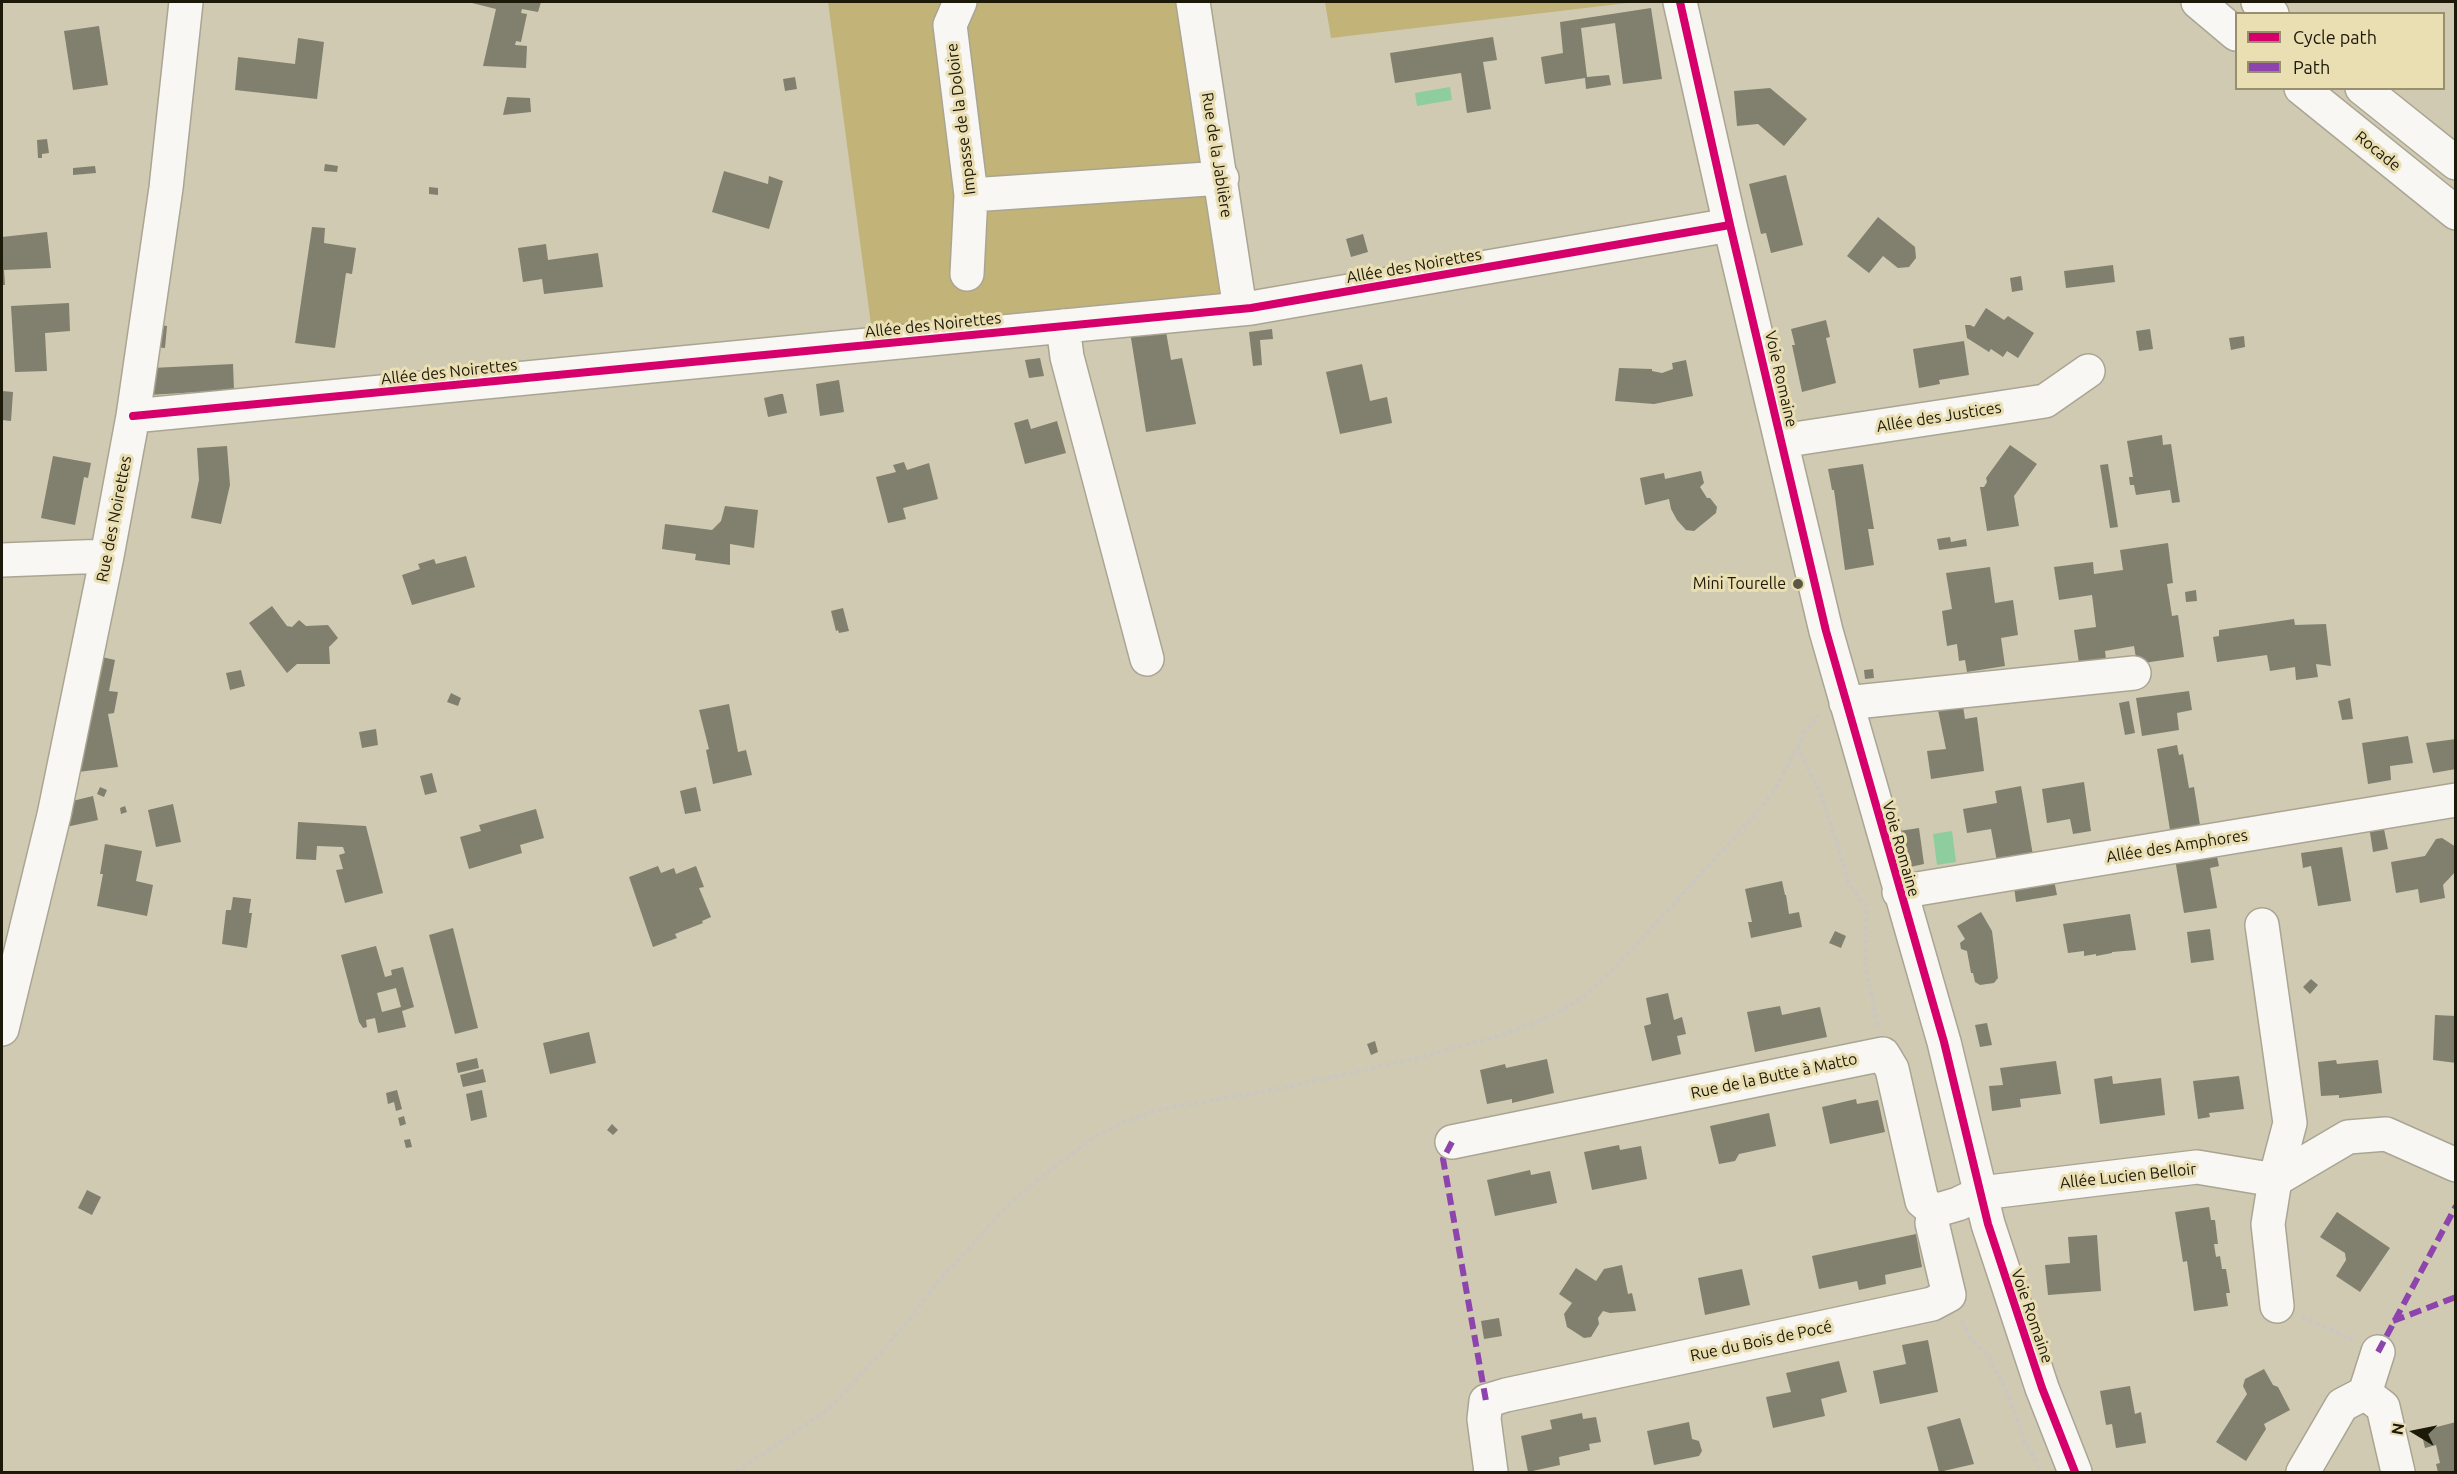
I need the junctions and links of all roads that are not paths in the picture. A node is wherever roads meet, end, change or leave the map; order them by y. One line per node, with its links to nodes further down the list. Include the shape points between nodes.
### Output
1 (186, 2): 20 (main road, Rue des Noirettes, via 167,177)
2 (960, 2): 13 (main road, Impasse de la Doloire, via 950,25)
3 (1193, 2): 12 (main road, Rue de la Jablière)
4 (1680, 2): 15 (main road, Voie Romaine)
5 (2198, 2): 8 (main road)
6 (2258, 2): 7 (main road)
7 (2270, 12)
8 (2235, 33)
9 (2303, 90): 14 (main road, Rocade)
10 (2365, 90): 11 (main road)
11 (2456, 163)
12 (1222, 178): 13 (main road); 17 (main road, Rue de la Jablière)
13 (971, 195): 16 (main road, Impasse de la Doloire)
14 (2456, 213)
15 (1730, 225): 17 (main road, Allée des Noirettes); 21 (main road, Voie Romaine)
16 (966, 274)
17 (1240, 309): 18 (main road, Allée des Noirettes)
18 (1063, 326): 20 (main road, Allée des Noirettes); 24 (main road, via 1067,357)
19 (2088, 370): 21 (main road, Allée des Justices, via 2045,401)
20 (133, 416): 22 (main road, Rue des Noirettes)
21 (1781, 441): 26 (main road, Voie Romaine)
22 (107, 556): 23 (main road); 30 (main road, Rue des Noirettes, via 54,815)
23 (2, 560)
24 (1147, 659)
25 (2134, 673): 26 (main road)
26 (1844, 698): 28 (main road, Voie Romaine)
27 (2456, 800): 28 (main road, Allée des Amphores)
28 (1899, 892): 34 (main road, Voie Romaine, via 1944,1042)
29 (2262, 926): 33 (main road, via 2290,1123)
30 (2, 1029)
31 (1452, 1142): 35 (main road, Rue de la Butte à Matto, via 1883,1054 1892,1069 1922,1201)
32 (2456, 1165): 33 (main road, via 2386,1134 2376,1134 2348,1137)
33 (2275, 1180): 34 (main road, Allée Lucien Belloir, via 2197,1167); 36 (main road, via 2268,1224)
34 (1981, 1193): 35 (main road); 40 (main road, Voie Romaine, via 2008,1290)
35 (1934, 1210): 39 (main road, Rue du Bois de Pocé, via 1932,1223 1949,1295 1932,1304 1486,1401 1484,1419)
36 (2277, 1306)
37 (2378, 1352): 38 (main road)
38 (2365, 1393): 41 (main road, via 2342,1405); 42 (main road, via 2383,1407)
39 (1491, 1473)
40 (2075, 1473)
41 (2303, 1473)
42 (2398, 1473)

